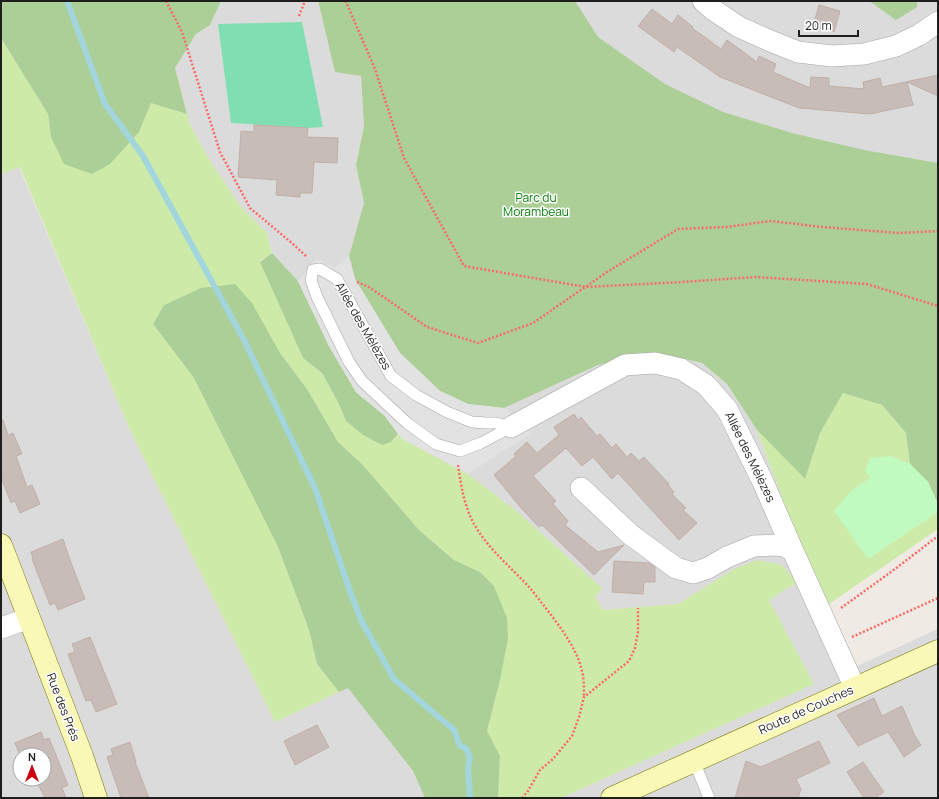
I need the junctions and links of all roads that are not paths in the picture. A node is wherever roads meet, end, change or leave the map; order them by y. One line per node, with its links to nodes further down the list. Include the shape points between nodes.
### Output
1 (703, 1): 2 (street, via 739,27 768,40 798,52 832,56 864,54 896,46)
2 (938, 22)
3 (511, 427): 3 (lane, Allée des Mélèzes, via 496,423 472,422 447,412 416,395 391,376 338,279 320,269 313,270 311,280 317,297 349,362 362,381 407,423 436,444 460,451); 6 (street, Allée des Mélèzes, via 625,365 656,363 681,369 706,385 727,409)
4 (581, 488): 6 (street, via 631,535 676,568 693,573 754,546 785,546)
5 (1, 545): 7 (main road, Rue des Prés)
6 (793, 551): 11 (street, Allée des Mélèzes)
7 (7, 580): 8 (main road, Rue des Prés)
8 (29, 618): 9 (street); 13 (main road, Rue des Prés)
9 (1, 628)
10 (938, 651): 11 (main road, Route de Couches)
11 (855, 688): 12 (main road, Route de Couches)
12 (694, 761): 14 (main road, Route de Couches); 15 (lane)
13 (96, 798)
14 (612, 798)
15 (709, 798)

